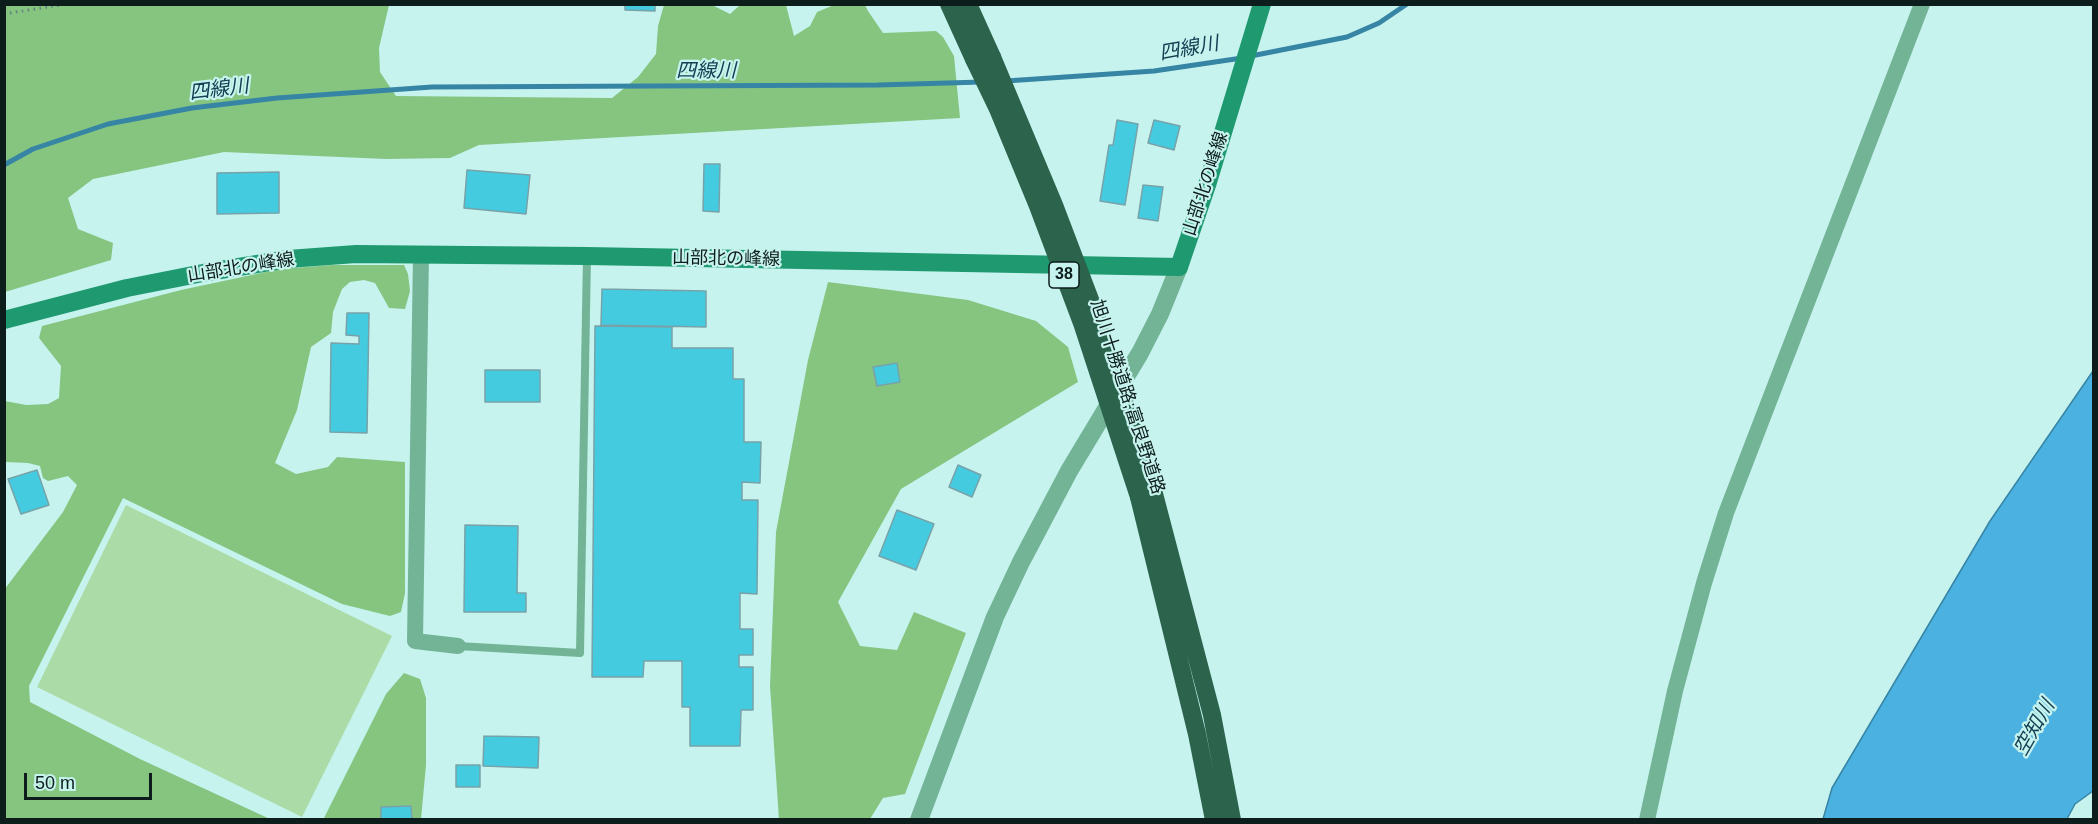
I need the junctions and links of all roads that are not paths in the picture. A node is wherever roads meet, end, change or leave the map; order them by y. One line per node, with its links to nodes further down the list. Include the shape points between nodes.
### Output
1 (949, 4): 5 (highway, 旭川十勝道路;富良野道路 / 38)
2 (968, 4): 5 (highway, 旭川十勝道路;富良野道路 / 38)
3 (1262, 4): 8 (main road, 山部北の峰線)
4 (1922, 4): 15 (street, via 1726,513 1674,691)
5 (983, 58): 10 (highway, 旭川十勝道路;富良野道路 / 38, bridge, via 1054,205 1097,318)
6 (421, 254): 7 (main road, 山部北の峰線); 9 (main road, 山部北の峰線, via 300,258 231,268 127,288); 11 (street, via 415,641)
7 (587, 256): 8 (main road, 山部北の峰線); 11 (lane, via 580,653)
8 (1179, 267): 12 (street, via 1140,353 1064,480 1021,562)
9 (4, 320)
10 (1146, 493): 13 (highway, 旭川十勝道路;富良野道路 / 38); 14 (highway, 旭川十勝道路;富良野道路 / 38, via 1212,715)
11 (458, 646)
12 (919, 819)
13 (1214, 819)
14 (1232, 819)
15 (1647, 819)

